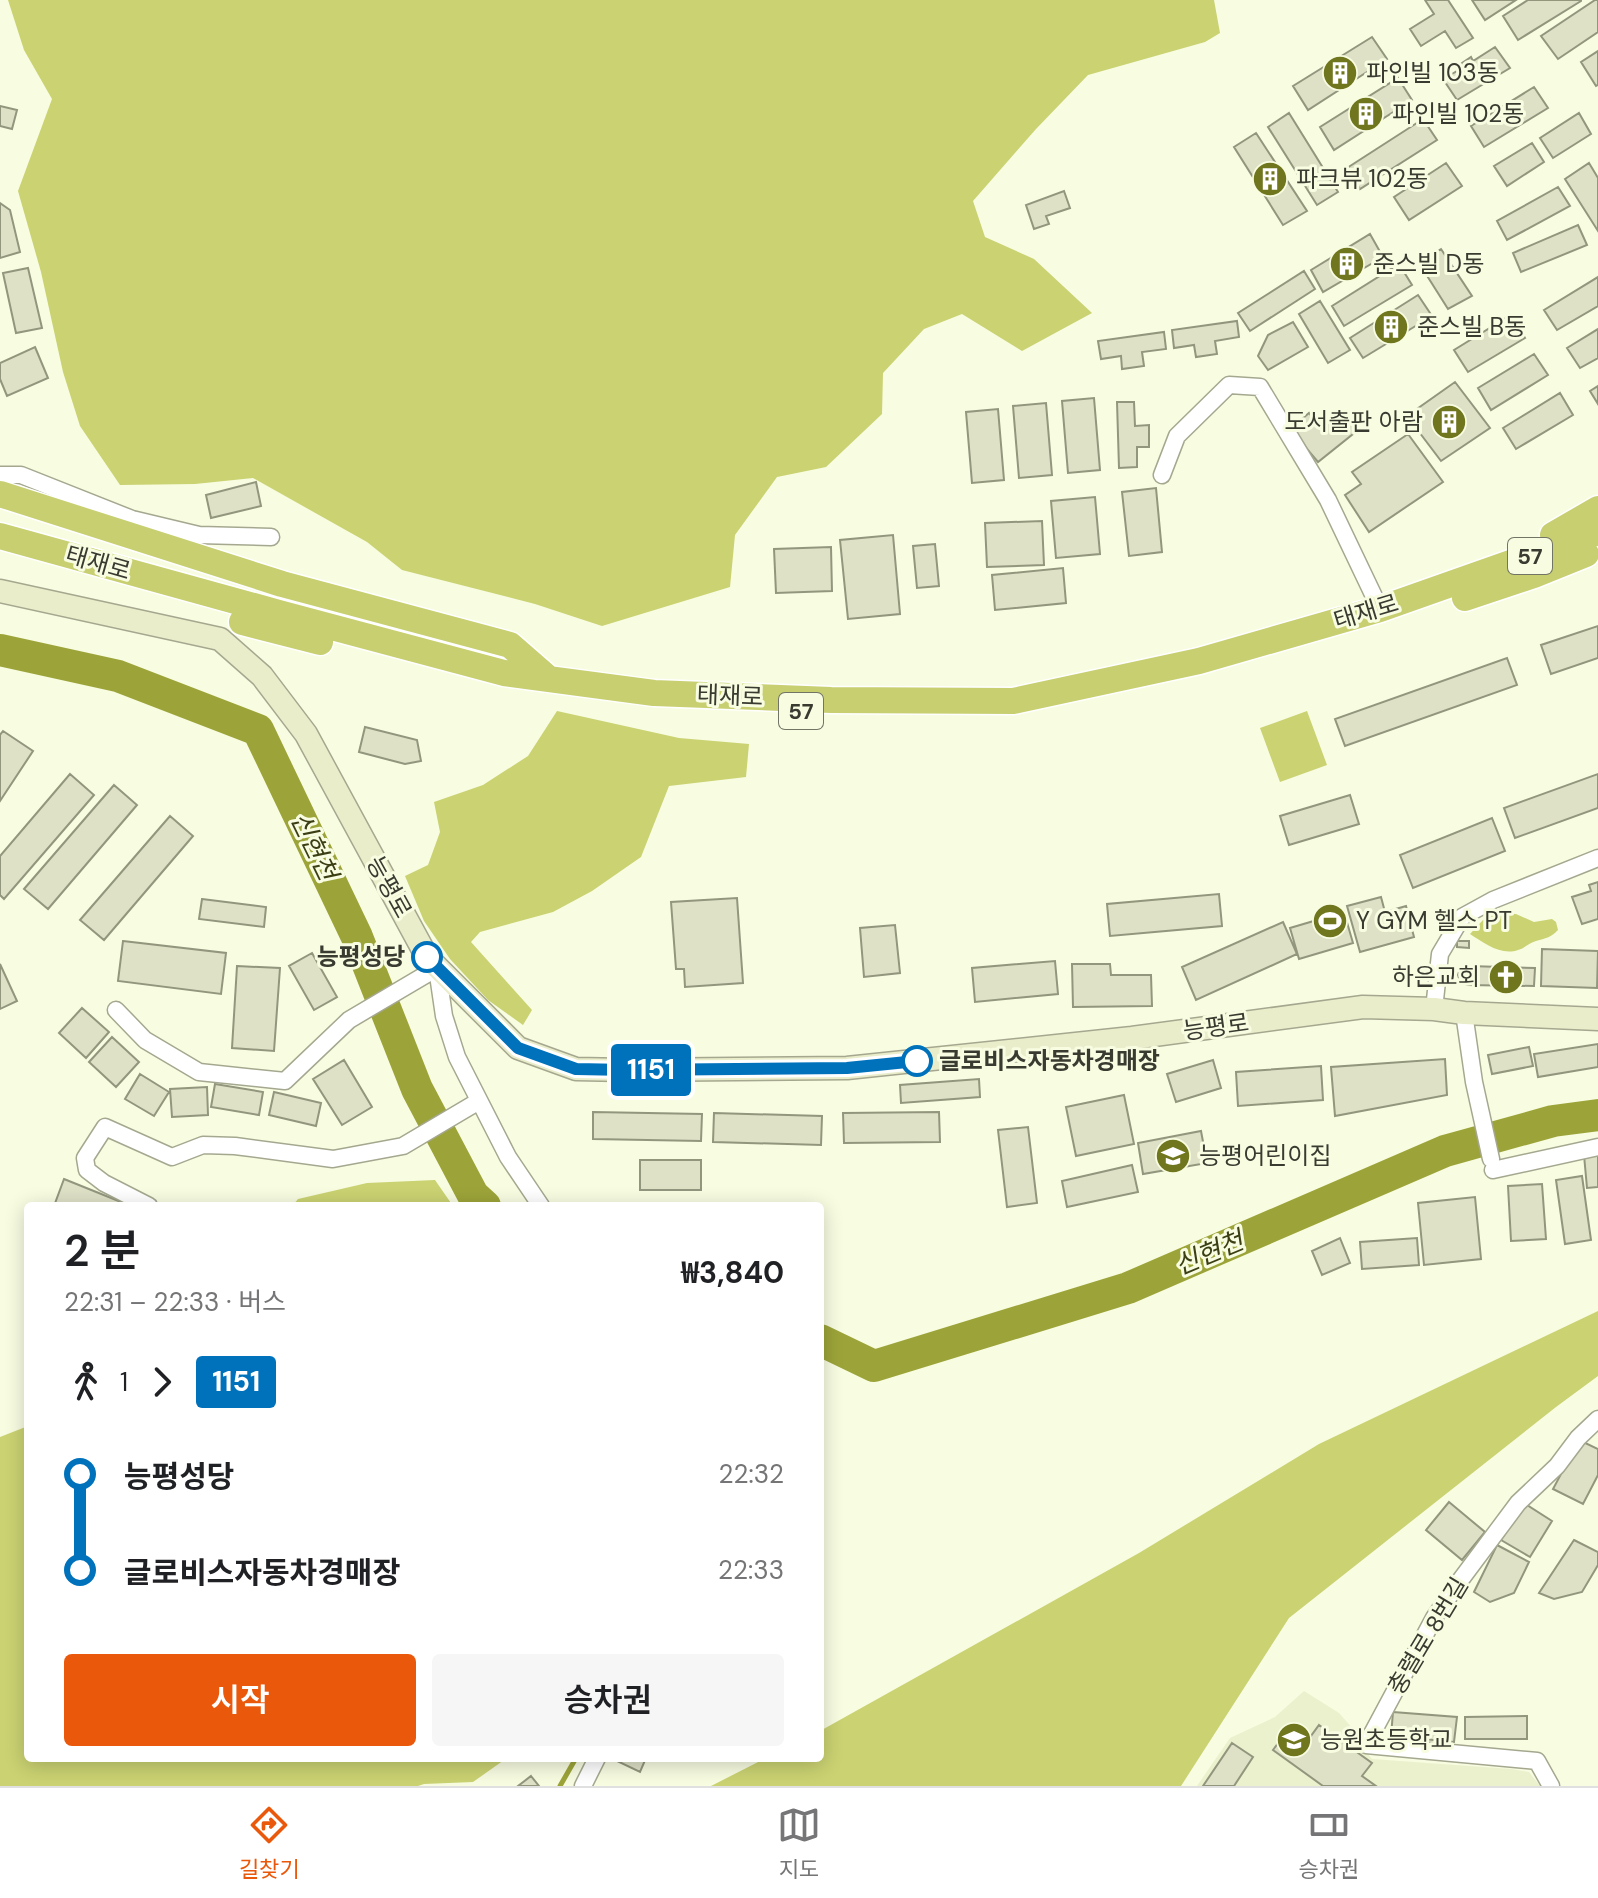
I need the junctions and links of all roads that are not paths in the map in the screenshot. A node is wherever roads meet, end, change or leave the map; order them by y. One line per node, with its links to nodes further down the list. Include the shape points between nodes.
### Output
1 (0, 475): 7 (street, via 21,475 132,519 199,535)
2 (1162, 475): 14 (street, via 1177,436 1229,385 1260,387 1328,500)
3 (0, 494): 15 (highway, via 282,584 510,645)
4 (1598, 509): 11 (highway)
5 (1598, 532): 11 (highway, 태재로 / 57)
6 (0, 536): 15 (highway, 태재로 / 57, via 489,669)
7 (271, 537)
8 (1598, 549): 11 (highway, 태재로 / 57, via 1534,575)
9 (0, 553): 11 (highway, 태재로 / 57, via 282,633 515,687 648,708 1018,715 1200,672)
10 (1598, 563): 11 (highway, via 1508,594)
11 (1466, 589): 14 (highway, 태재로 / 57)
12 (0, 591): 13 (street); 17 (main road, 능평로, via 220,639 241,657 306,734)
13 (0, 602)
14 (1380, 609): 15 (highway, 태재로 / 57, via 1199,661 1013,701 654,693)
15 (549, 679)
16 (1598, 858): 18 (street, via 1462,917 1440,954)
17 (437, 968): 18 (main road, 능평로, via 518,1048 576,1069 847,1068 1363,1007); 19 (street, via 349,1020 285,1081 199,1072 145,1040); 22 (street, via 444,1016)
18 (1434, 1009): 20 (main road, 능평로)
19 (116, 1010)
20 (1464, 1013): 21 (main road, 능평로); 23 (street, via 1492,1165)
21 (1598, 1019)
22 (479, 1101): 24 (street, via 403,1146 333,1159 203,1145 172,1157 105,1127 85,1158 87,1170); 25 (street)
23 (1598, 1147)
24 (141, 1202)
25 (539, 1202)
26 (1598, 1419): 29 (street, 충렬로 8번길, via 1518,1503 1450,1594 1366,1745 1537,1761)
27 (595, 1762): 28 (street)
28 (583, 1786)
29 (1551, 1786)

